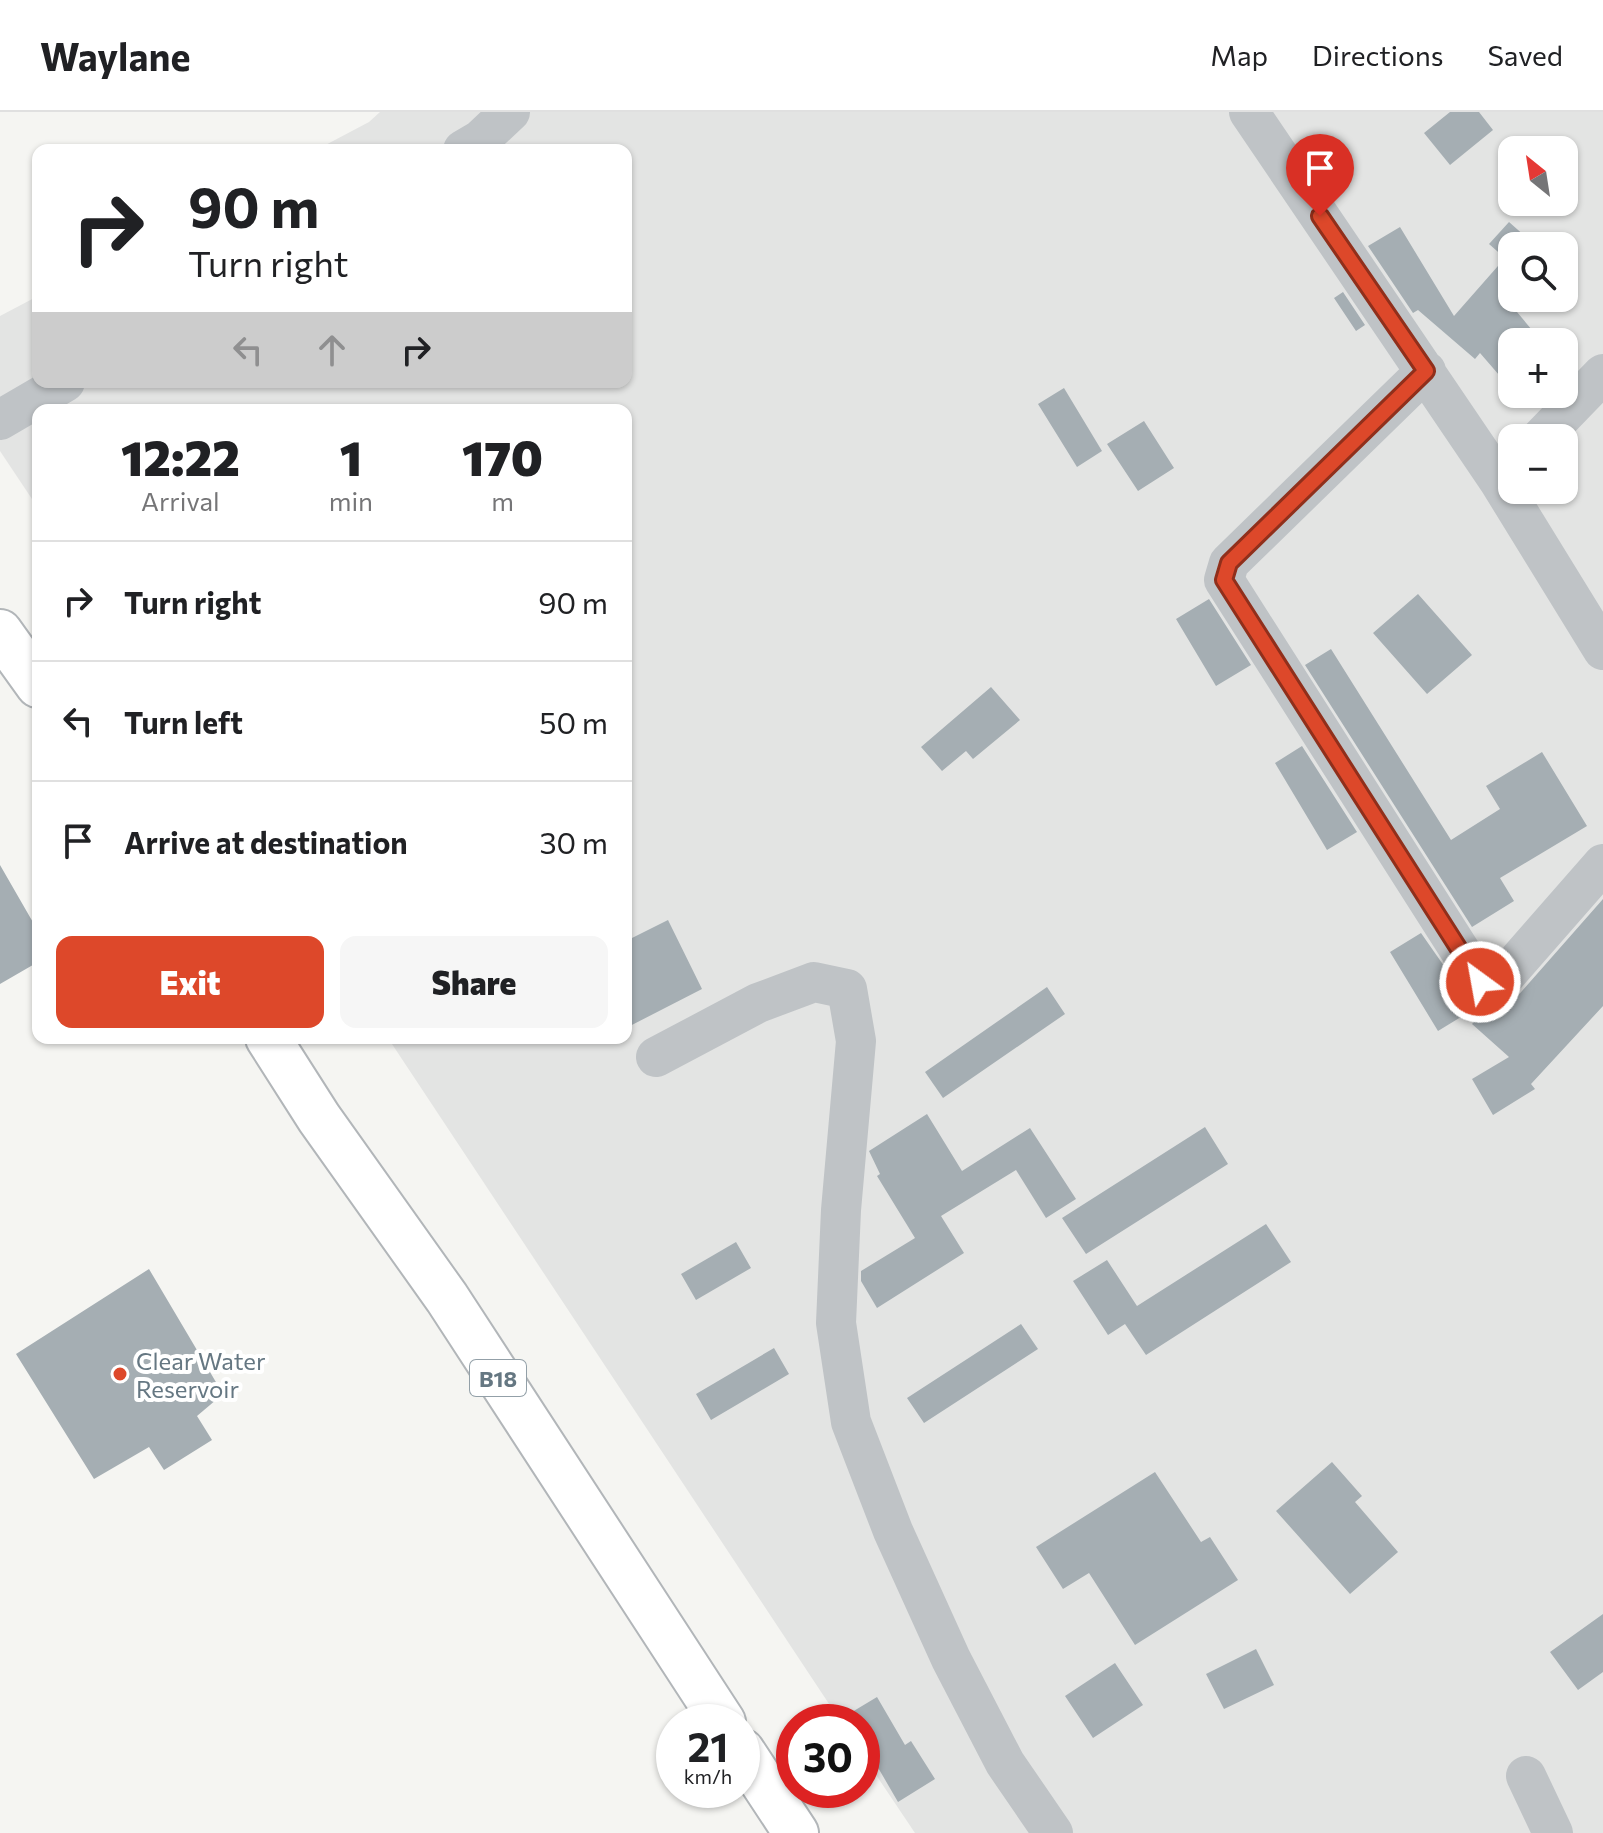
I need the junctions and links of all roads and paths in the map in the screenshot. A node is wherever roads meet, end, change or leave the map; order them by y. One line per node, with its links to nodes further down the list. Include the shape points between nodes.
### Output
1 (510, 112): 3 (street)
2 (1249, 112): 4 (street)
3 (473, 144)
4 (1426, 371): 9 (street); 14 (street, via 1229,563 1224,580 1480,982 1497,985)
5 (1603, 374): 8 (street)
6 (55, 388): 7 (street)
7 (0, 420)
8 (1555, 424)
9 (1498, 464)
10 (1523, 504): 12 (street)
11 (0, 632): 13 (highway)
12 (1603, 650)
13 (32, 677)
14 (1603, 864)
15 (272, 1044): 17 (highway, B18, via 447,1298)
16 (656, 1057): 21 (street, via 758,1003 814,982 847,989 856,1041 836,1323 851,1422 951,1659 1005,1763)
17 (711, 1704)
18 (1526, 1776): 22 (street)
19 (760, 1778): 20 (highway)
20 (796, 1833)
21 (1053, 1833)
22 (1553, 1833)

